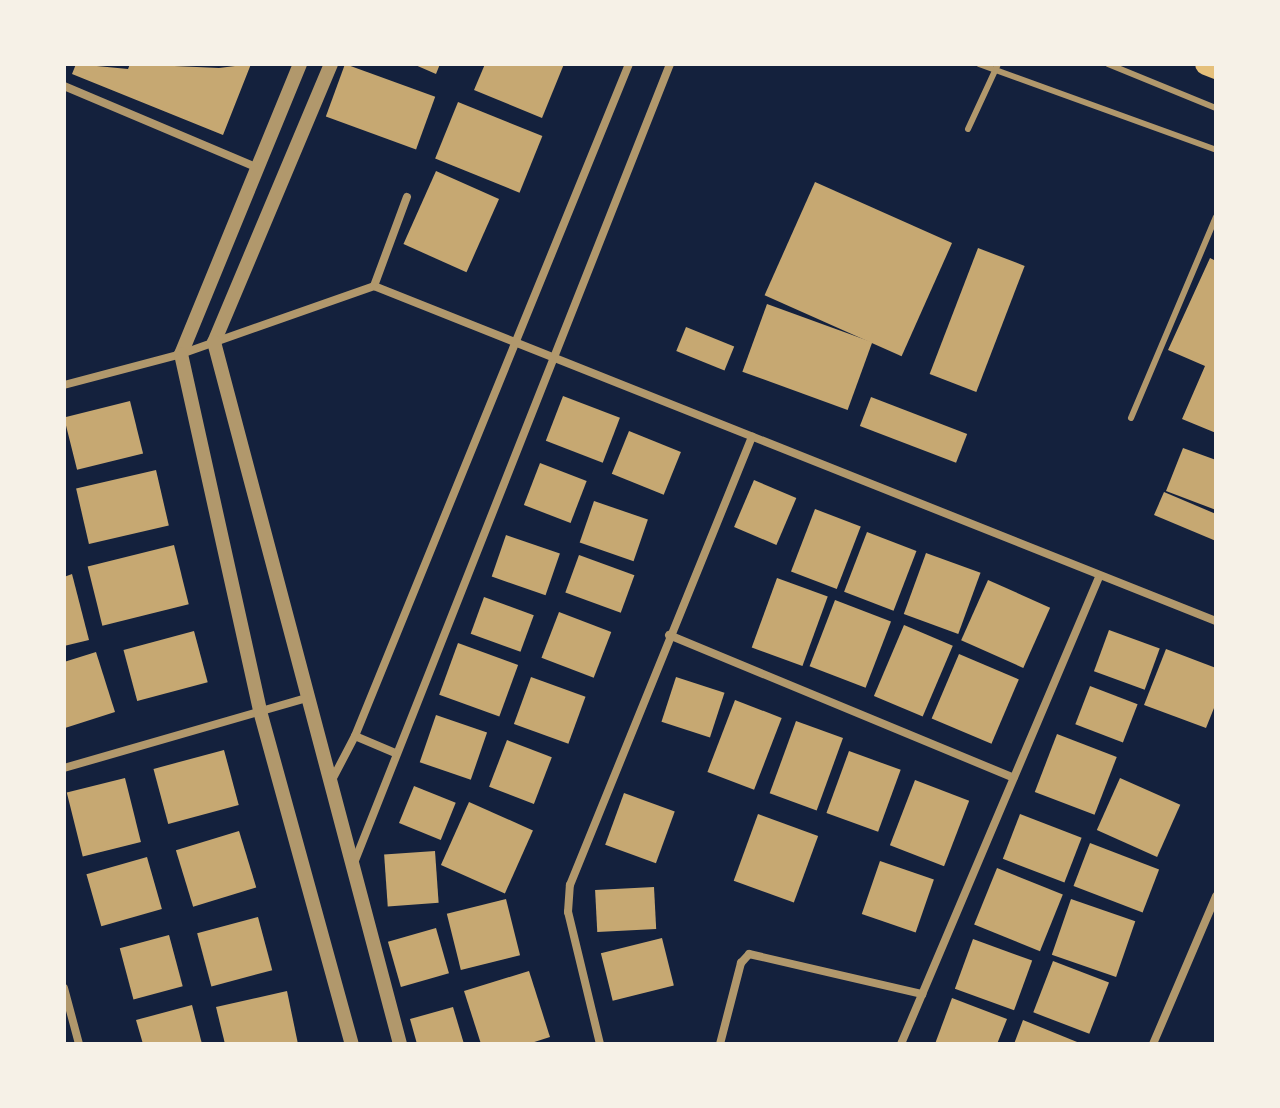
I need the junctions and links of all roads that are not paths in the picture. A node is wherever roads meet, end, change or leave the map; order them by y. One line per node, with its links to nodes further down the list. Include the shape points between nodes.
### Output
1 (300, 64): 14 (street)
2 (331, 64): 18 (street)
3 (629, 64): 19 (street)
4 (670, 64): 21 (street)
5 (979, 64): 8 (lane)
6 (1108, 64): 11 (lane)
7 (1206, 64): 9 (highway)
8 (996, 67): 12 (lane); 13 (lane)
9 (1216, 68)
10 (64, 86): 14 (street)
11 (1216, 108)
12 (968, 129)
13 (1216, 150)
14 (258, 168): 20 (street)
15 (407, 197): 17 (street)
16 (1216, 217): 23 (lane)
17 (374, 286): 18 (street); 19 (street)
18 (214, 342): 20 (street); 28 (street)
19 (515, 342): 21 (street); 30 (street)
20 (181, 354): 22 (street); 29 (street)
21 (550, 356): 24 (street); 31 (street)
22 (64, 385)
23 (1131, 418)
24 (752, 437): 25 (street); 27 (street)
25 (1099, 577): 26 (street); 33 (street)
26 (1216, 621)
27 (669, 635): 33 (street); 42 (street, via 567,895)
28 (306, 698): 29 (street); 34 (street)
29 (260, 711): 32 (street); 40 (street)
30 (355, 736): 31 (street); 34 (street)
31 (395, 753): 35 (street)
32 (64, 768)
33 (1014, 778): 38 (street)
34 (329, 786): 35 (street)
35 (354, 864): 41 (street)
36 (1216, 896): 45 (street)
37 (64, 988): 39 (street)
38 (922, 994): 43 (street, via 749,954 741,963); 44 (street)
39 (79, 1044)
40 (352, 1044)
41 (400, 1044)
42 (600, 1044)
43 (720, 1044)
44 (901, 1044)
45 (1153, 1044)

